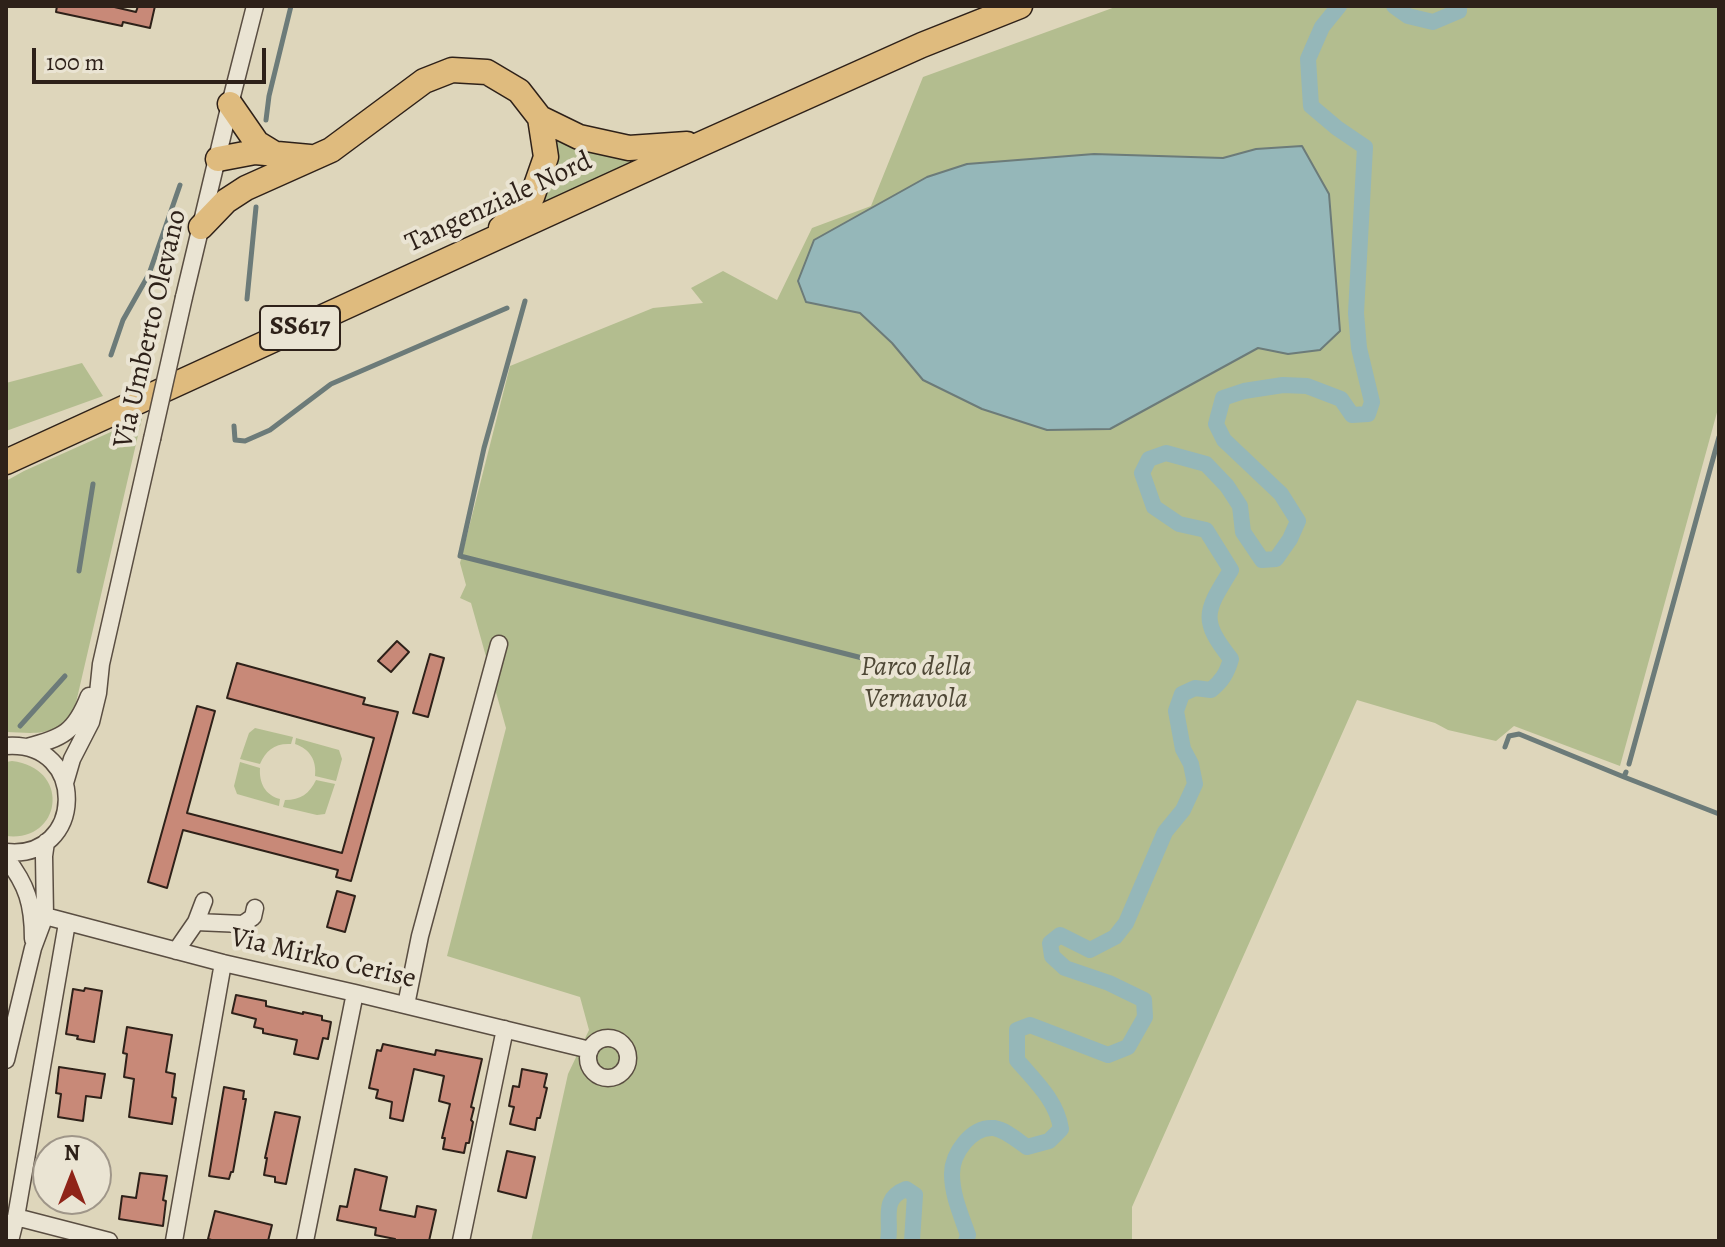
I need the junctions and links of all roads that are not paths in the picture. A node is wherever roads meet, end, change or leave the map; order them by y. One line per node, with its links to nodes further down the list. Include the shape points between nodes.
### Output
1 (255, 6): 3 (street, Via Umberto Olevano)
2 (1020, 6): 5 (highway, Tangenziale Nord / SS617)
3 (230, 104): 6 (street, Via Umberto Olevano); 7 (highway)
4 (540, 118): 5 (highway, via 579,137 629,148); 7 (highway, via 519,91 487,72 452,70 424,81 331,150); 9 (highway, via 546,157 532,197)
5 (701, 144): 9 (highway, Tangenziale Nord / SS617)
6 (218, 159): 7 (highway, via 255,152); 8 (street, Via Umberto Olevano)
7 (273, 167): 8 (highway)
8 (201, 227): 12 (street, Via Umberto Olevano, bridge)
9 (487, 242): 10 (highway, Tangenziale Nord / SS617)
10 (6, 462)
11 (499, 644): 28 (street)
12 (101, 664): 14 (street, Via Umberto Olevano, via 71,728); 15 (street, Via Umberto Olevano, via 91,722)
13 (6, 746): 14 (street, Via Umberto Olevano)
14 (27, 747): 15 (street, via 54,763)
15 (65, 783): 16 (street, Via Umberto Olevano, via 66,813)
16 (46, 842): 17 (street); 21 (street, Via Umberto Olevano)
17 (6, 852)
18 (6, 858): 24 (street, Via Umberto Olevano, via 21,878 31,907)
19 (204, 901): 22 (street)
20 (255, 908): 22 (street, via 243,924)
21 (45, 916): 23 (street, Via Mirko Cerise); 24 (street, Via Umberto Olevano)
22 (196, 922): 25 (street)
23 (67, 923): 25 (street, Via Mirko Cerise); 32 (street)
24 (33, 948): 31 (street, Via Umberto Olevano)
25 (176, 951): 26 (street, Via Mirko Cerise)
26 (223, 963): 27 (street, Via Mirko Cerise); 35 (street)
27 (355, 993): 28 (street, Via Mirko Cerise); 36 (street)
28 (406, 1005): 29 (street, Via Mirko Cerise)
29 (505, 1029): 30 (street, Via Mirko Cerise); 37 (street)
30 (590, 1050)
31 (6, 1060)
32 (16, 1217): 33 (street); 34 (street)
33 (10, 1241)
34 (109, 1241)
35 (174, 1241)
36 (305, 1241)
37 (461, 1241)

